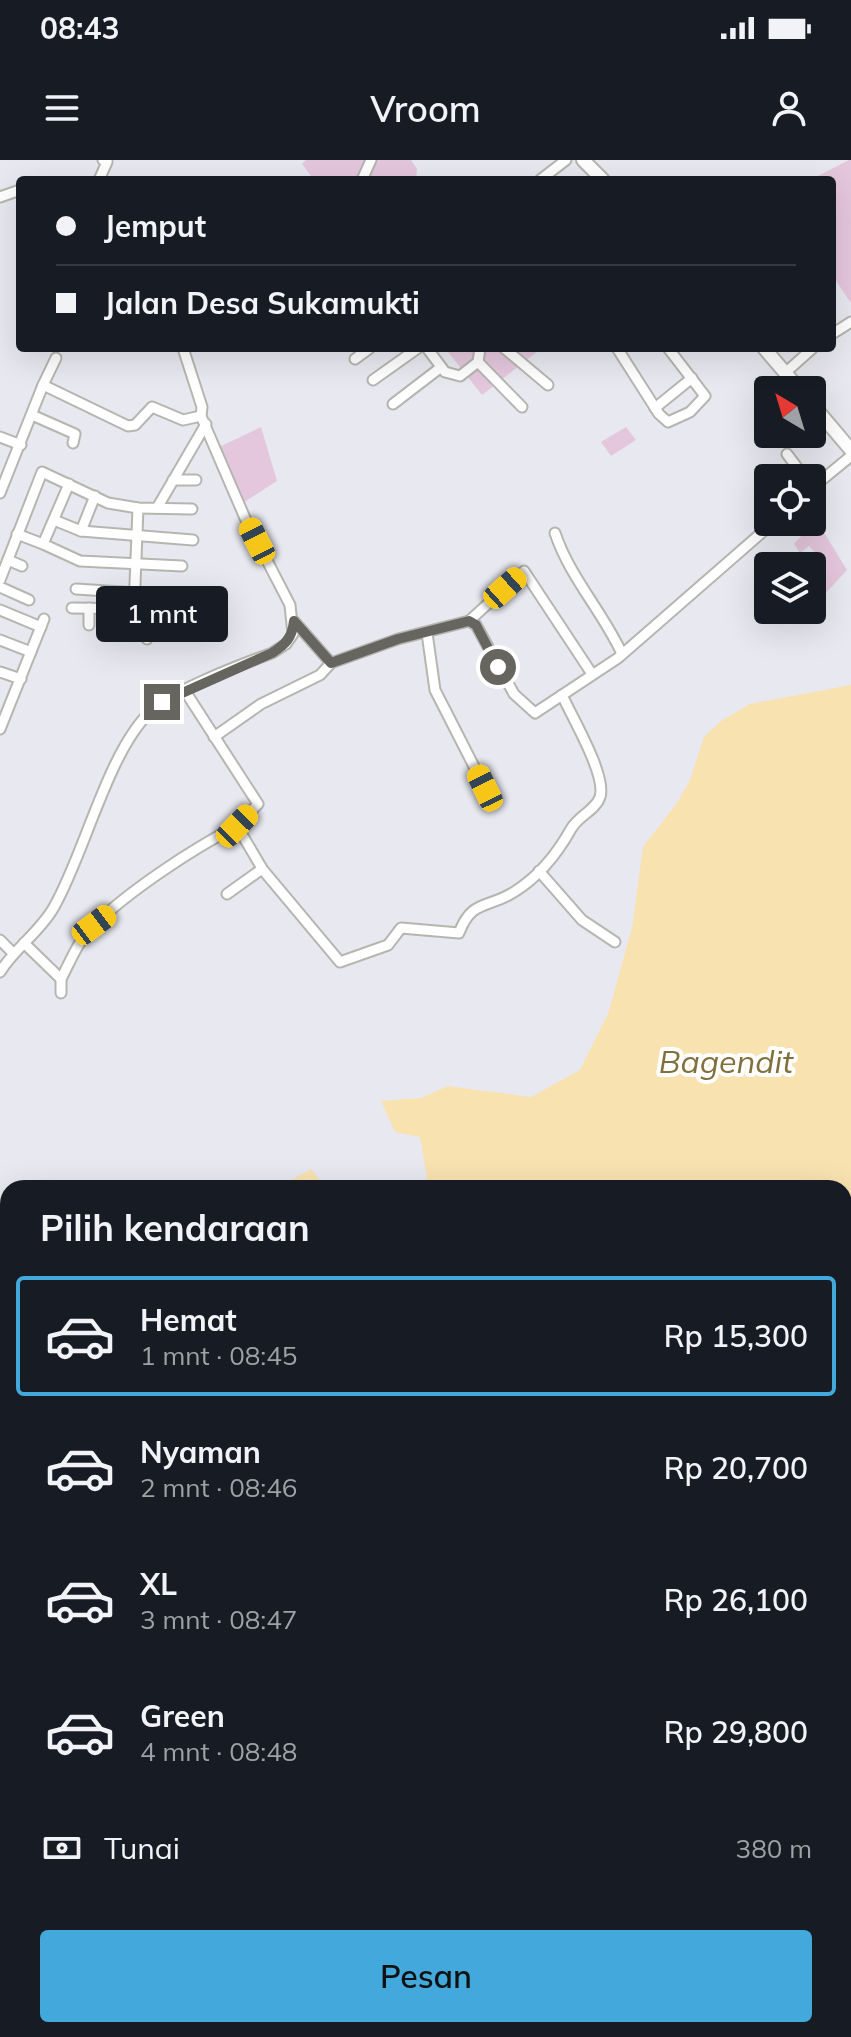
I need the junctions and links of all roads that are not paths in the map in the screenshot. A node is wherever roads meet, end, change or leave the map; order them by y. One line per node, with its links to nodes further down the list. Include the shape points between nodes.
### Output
1 (566, 160): 3 (street)
2 (583, 160): 4 (main road)
3 (545, 176)
4 (595, 176)
5 (184, 352): 29 (street)
6 (365, 352): 16 (street)
7 (412, 352): 22 (street)
8 (430, 352): 18 (street)
9 (479, 352): 17 (street)
10 (509, 352): 24 (street)
11 (620, 352): 27 (street)
12 (671, 352): 21 (street)
13 (767, 352): 19 (main road)
14 (809, 352): 19 (street)
15 (56, 358): 23 (street)
16 (355, 359)
17 (478, 362): 18 (street, via 460,376); 26 (street)
18 (440, 368): 25 (street)
19 (785, 373): 20 (main road)
20 (788, 376)
21 (692, 378): 27 (street); 27 (street, via 704,395 699,405 668,422)
22 (373, 380)
23 (43, 385): 28 (street); 29 (street, via 128,426 152,407 183,420)
24 (548, 385)
25 (393, 404)
26 (522, 407)
27 (655, 408)
28 (32, 415): 32 (street, via 75,434); 33 (street)
29 (203, 420): 39 (street); 70 (street)
30 (826, 421): 34 (main road)
31 (0, 437): 33 (street)
32 (73, 443)
33 (21, 445): 42 (street)
34 (851, 450)
35 (787, 454): 37 (street)
36 (851, 456): 38 (street)
37 (794, 464)
38 (826, 477)
39 (173, 480): 40 (street); 45 (street)
40 (196, 480)
41 (69, 484): 43 (street); 47 (street); 50 (street, via 42,472)
42 (0, 493)
43 (95, 496): 44 (street); 48 (street)
44 (138, 508): 45 (street); 52 (street)
45 (157, 508): 46 (street)
46 (192, 509)
47 (54, 520): 48 (street); 54 (street)
48 (81, 531): 52 (street)
49 (555, 533): 78 (street, via 566,564)
50 (17, 534): 54 (street); 55 (street)
51 (758, 536): 78 (street)
52 (137, 537): 53 (street); 56 (street)
53 (193, 540)
54 (43, 544): 56 (street, via 80,561)
55 (8, 560): 57 (street); 59 (street)
56 (136, 563): 58 (street); 62 (street)
57 (22, 566)
58 (182, 566)
59 (0, 580)
60 (0, 587): 64 (street)
61 (76, 589): 62 (street)
62 (136, 592): 63 (street); 68 (street)
63 (153, 594)
64 (29, 600)
65 (72, 608): 66 (street)
66 (89, 608): 67 (street); 72 (street)
67 (116, 609): 68 (street); 74 (street)
68 (134, 609): 75 (street, via 146,609)
69 (0, 610): 77 (street, via 43,623)
70 (294, 621): 79 (street); 83 (street, via 286,644)
71 (469, 621): 73 (street); 81 (street, via 524,571); 84 (street, via 530,711 535,713)
72 (89, 625)
73 (427, 633): 79 (street); 87 (street, via 435,690)
74 (117, 634)
75 (147, 639)
76 (0, 640): 77 (street)
77 (31, 652): 82 (street)
78 (622, 654): 81 (street)
79 (331, 663): 86 (street, via 320,675 261,704)
80 (0, 672): 82 (street)
81 (592, 674): 84 (street)
82 (21, 679): 85 (street)
83 (185, 691): 86 (street); 94 (street, via 162,702 137,729 97,806 55,907)
84 (562, 695): 90 (street, via 599,773 601,789 598,802 576,820 560,851)
85 (0, 729)
86 (214, 737): 88 (street, via 258,804)
87 (485, 788)
88 (237, 826): 89 (street); 97 (street, via 180,860 94,925)
89 (262, 869): 90 (street, via 344,962 391,943 401,928 459,933 476,907 515,891); 91 (street)
90 (539, 871): 93 (street, via 582,920)
91 (227, 894)
92 (0, 940): 95 (street)
93 (615, 942)
94 (24, 943): 95 (street); 97 (street)
95 (12, 952): 96 (street)
96 (0, 972)
97 (61, 979): 98 (street)
98 (61, 993)

